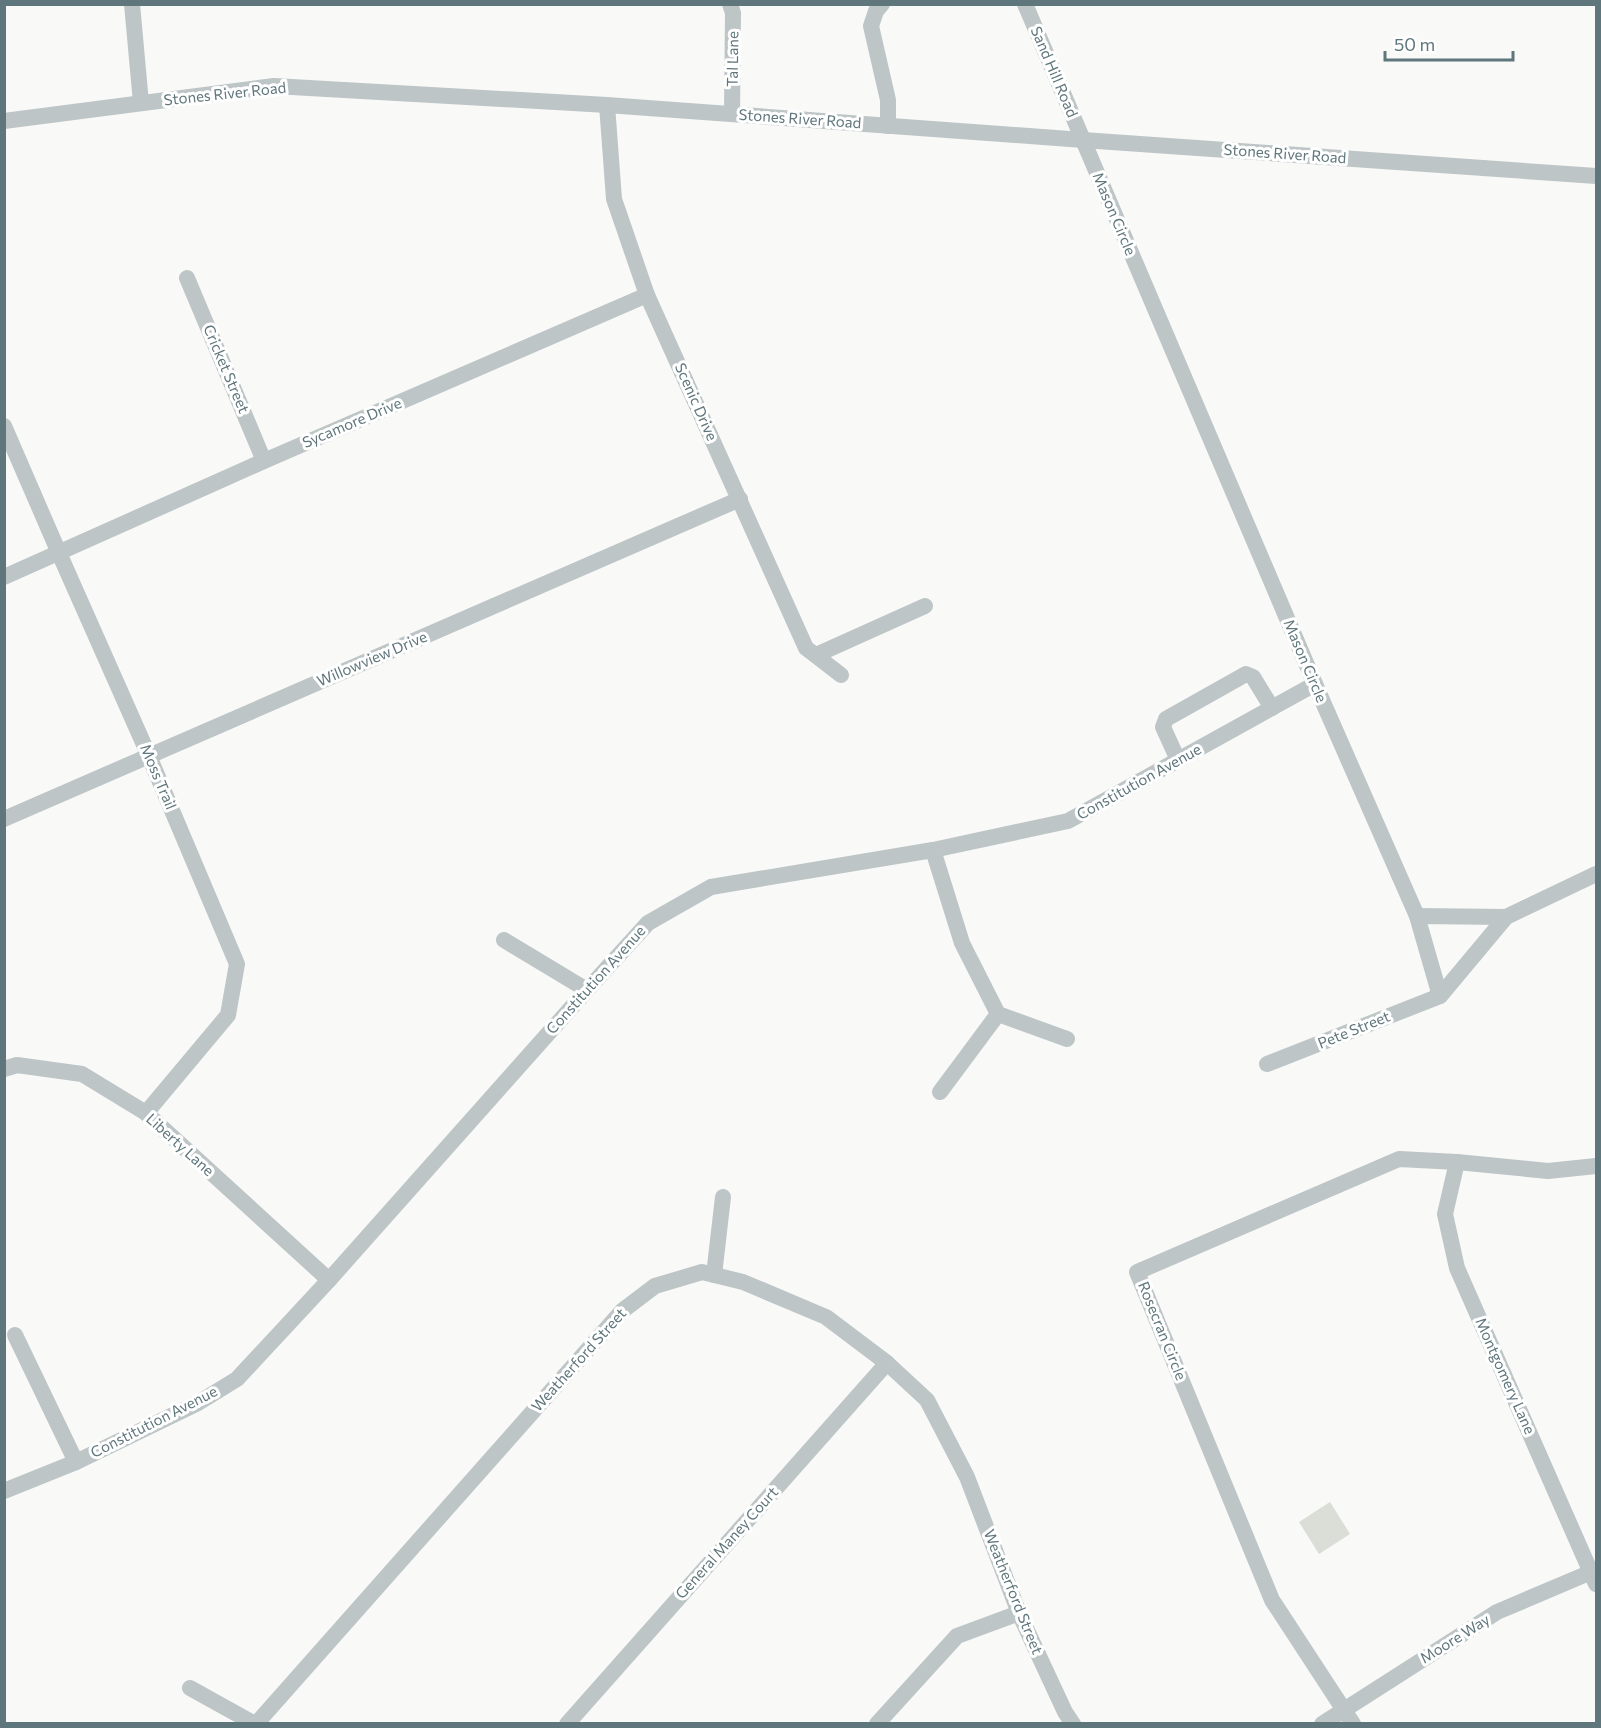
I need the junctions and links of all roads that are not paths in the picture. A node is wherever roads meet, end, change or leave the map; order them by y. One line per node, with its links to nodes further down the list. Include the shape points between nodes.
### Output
1 (132, 4): 5 (street)
2 (730, 4): 7 (street, Tal Lane, via 734,13)
3 (882, 4): 9 (street, via 871,26 888,100)
4 (1025, 4): 10 (street, Sand Hill Road)
5 (141, 103): 6 (street, Stones River Road, via 274,86); 8 (street, Stones River Road)
6 (607, 105): 7 (street, Stones River Road); 13 (street, Scenic Drive, via 614,199)
7 (732, 114): 9 (street, Stones River Road)
8 (4, 121)
9 (888, 126): 10 (street, Stones River Road)
10 (1083, 140): 11 (street, Stones River Road); 22 (street, Mason Circle)
11 (1596, 176)
12 (187, 278): 15 (street, Cricket Street)
13 (647, 295): 15 (street, Sycamore Drive); 16 (street, Scenic Drive)
14 (4, 426): 17 (street, Moss Trail)
15 (264, 461): 17 (street, Sycamore Drive)
16 (740, 500): 20 (street, Scenic Drive, via 806,648); 24 (street, Willowview Drive)
17 (58, 553): 18 (street, Sycamore Drive); 24 (street, Moss Trail)
18 (4, 577)
19 (926, 606): 20 (street)
20 (816, 656): 21 (street, Scenic Drive)
21 (841, 675)
22 (1315, 684): 23 (street, Constitution Avenue); 29 (street, Mason Circle)
23 (1272, 708): 25 (street, Constitution Avenue); 25 (street, via 1253,677 1246,674 1166,719 1163,727)
24 (149, 756): 26 (street, Willowview Drive); 39 (street, Moss Trail, via 237,964 228,1015)
25 (1178, 760): 27 (street, Constitution Avenue, via 1068,822)
26 (4, 819)
27 (933, 850): 32 (street, Constitution Avenue, via 711,887 648,923); 34 (street, via 962,943)
28 (1596, 874): 30 (street)
29 (1417, 916): 30 (street); 33 (street, Mason Circle)
30 (1506, 917): 33 (street)
31 (504, 939): 32 (street)
32 (587, 990): 44 (street, Constitution Avenue)
33 (1440, 996): 36 (street, Pete Street)
34 (998, 1014): 35 (street); 38 (street)
35 (1067, 1039)
36 (1267, 1064)
37 (4, 1069): 39 (street, Liberty Lane, via 17,1065 82,1074)
38 (940, 1092)
39 (146, 1113): 44 (street, Liberty Lane)
40 (1457, 1162): 41 (street, Rosecran Circle, via 1548,1171); 49 (street, Montgomery Lane, via 1445,1215 1457,1268); 52 (street, Rosecran Circle, via 1400,1159 1137,1272 1272,1600)
41 (1596, 1166)
42 (723, 1197): 43 (street)
43 (714, 1275): 46 (street, Weatherford Street, via 743,1282 826,1317); 53 (street, Weatherford Street, via 702,1272 655,1286 622,1311)
44 (329, 1280): 47 (street, Constitution Avenue, via 237,1379 198,1403)
45 (15, 1335): 47 (street)
46 (887, 1363): 50 (street, Weatherford Street, via 927,1400 968,1477); 54 (street, General Maney Court)
47 (76, 1462): 48 (street, Constitution Avenue)
48 (4, 1491)
49 (1595, 1576): 52 (street, Moore Way, via 1497,1612)
50 (1019, 1613): 55 (street, via 957,1636); 56 (street, Weatherford Street)
51 (190, 1688): 53 (street)
52 (1349, 1717): 57 (street, Moore Way)
53 (255, 1724)
54 (567, 1724)
55 (877, 1724)
56 (1073, 1724)
57 (1322, 1724)

